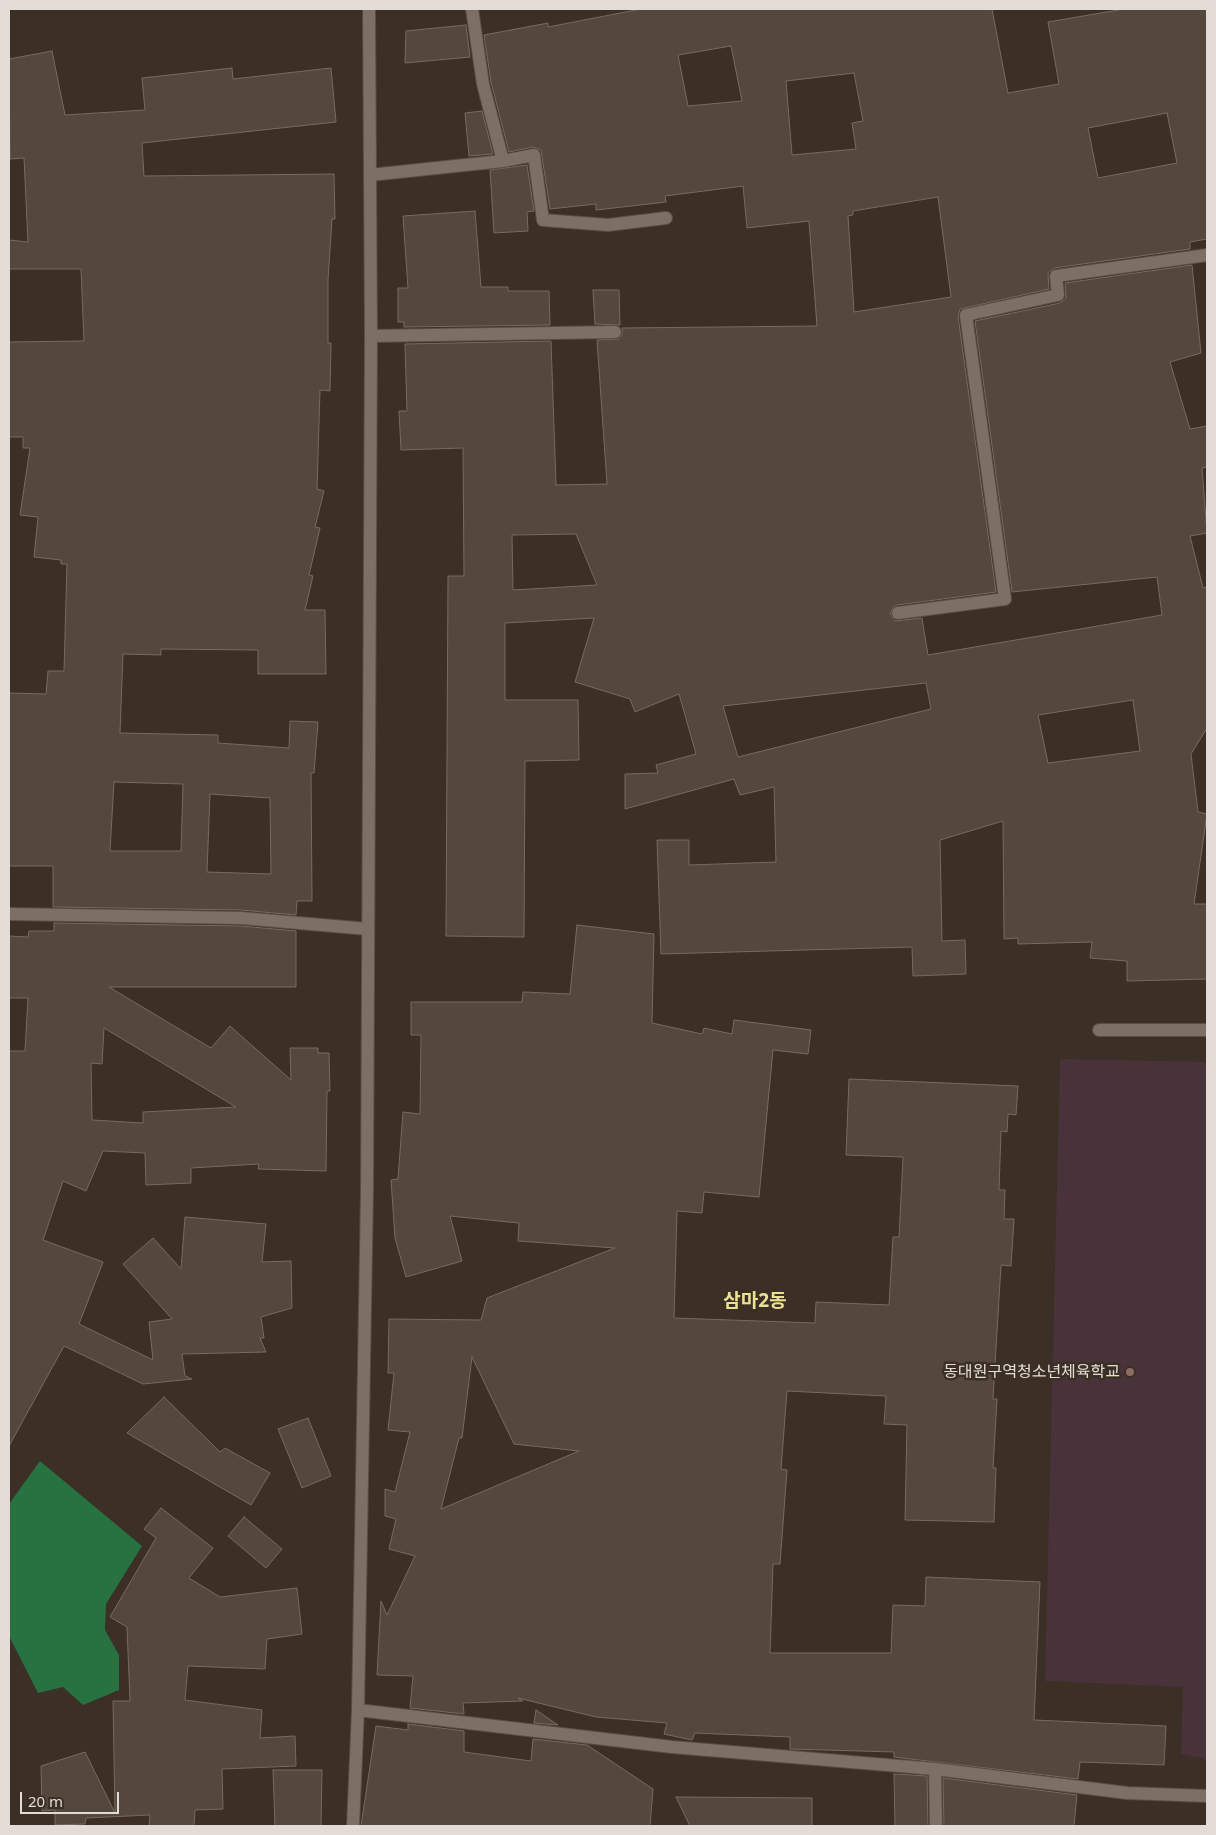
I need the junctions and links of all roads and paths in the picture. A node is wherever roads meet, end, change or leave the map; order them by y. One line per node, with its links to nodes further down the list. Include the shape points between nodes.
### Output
1 (369, 9): 4 (street)
2 (472, 9): 3 (street, via 483,84)
3 (503, 161): 4 (street); 5 (street, via 534,155 543,220 608,226)
4 (370, 175): 8 (street)
5 (666, 218)
6 (1207, 254): 9 (street, via 1056,276 1058,295 966,315 1005,599)
7 (615, 332): 8 (street)
8 (372, 336): 11 (street)
9 (898, 613)
10 (9, 914): 11 (street, via 241,918)
11 (368, 929): 14 (street)
12 (1099, 1030): 13 (street)
13 (1207, 1030)
14 (358, 1710): 15 (street, via 672,1747); 17 (street)
15 (935, 1769): 16 (street, via 1127,1793); 18 (street)
16 (1207, 1796)
17 (353, 1826)
18 (936, 1826)

